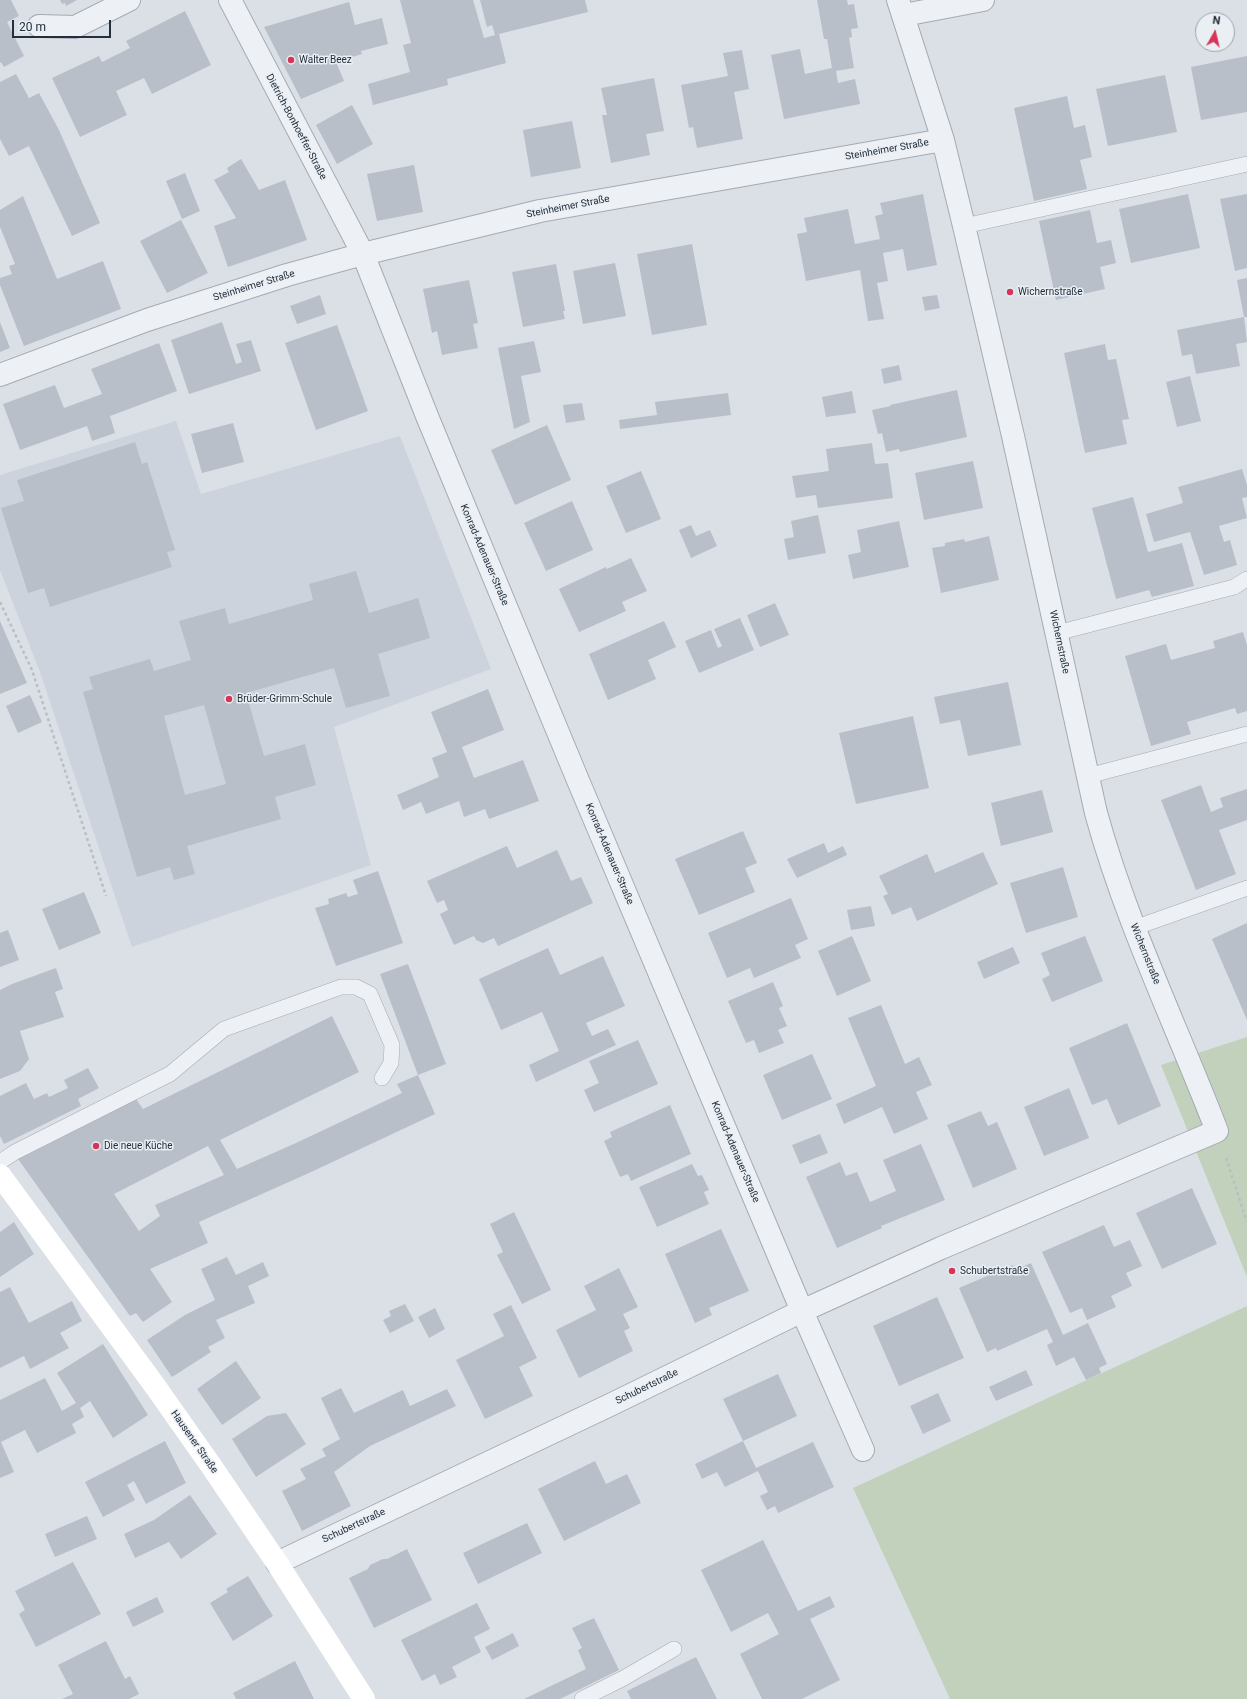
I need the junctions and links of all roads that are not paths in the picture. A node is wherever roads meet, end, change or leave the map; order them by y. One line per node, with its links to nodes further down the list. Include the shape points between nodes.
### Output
1 (129, 0): 5 (street, via 75,27)
2 (230, 0): 9 (street, Dietrich-Bonhoeffer-Straße)
3 (984, 0): 4 (street, Steinheimer Straße)
4 (901, 8): 6 (street, Steinheimer Straße)
5 (39, 26)
6 (943, 140): 8 (street, Wichernstraße); 9 (street, Steinheimer Straße, via 540,211)
7 (1247, 164): 8 (lane)
8 (964, 226): 12 (street, Wichernstraße)
9 (363, 254): 10 (street, Steinheimer Straße, via 286,275 147,320); 21 (street, Konrad-Adenauer-Straße, via 574,770)
10 (0, 375)
11 (1247, 579): 12 (lane, via 1234,587)
12 (1058, 633): 14 (street, Wichernstraße)
13 (1247, 734): 14 (lane)
14 (1088, 776): 16 (street, Wichernstraße, via 1107,853)
15 (1247, 888): 16 (lane)
16 (1134, 928): 18 (street, Wichernstraße)
17 (382, 1078): 19 (lane, via 391,1063 392,1045 370,994 356,987 341,987 224,1029 170,1074)
18 (1217, 1131): 21 (street, Schubertstraße, via 941,1248)
19 (0, 1162)
20 (4, 1189): 23 (main road, Hausener Straße, via 155,1386)
21 (802, 1311): 22 (street, Konrad-Adenauer-Straße); 23 (street, Schubertstraße)
22 (863, 1450)
23 (277, 1563): 25 (main road, Hausener Straße)
24 (674, 1649): 26 (lane)
25 (364, 1699)
26 (582, 1699)

